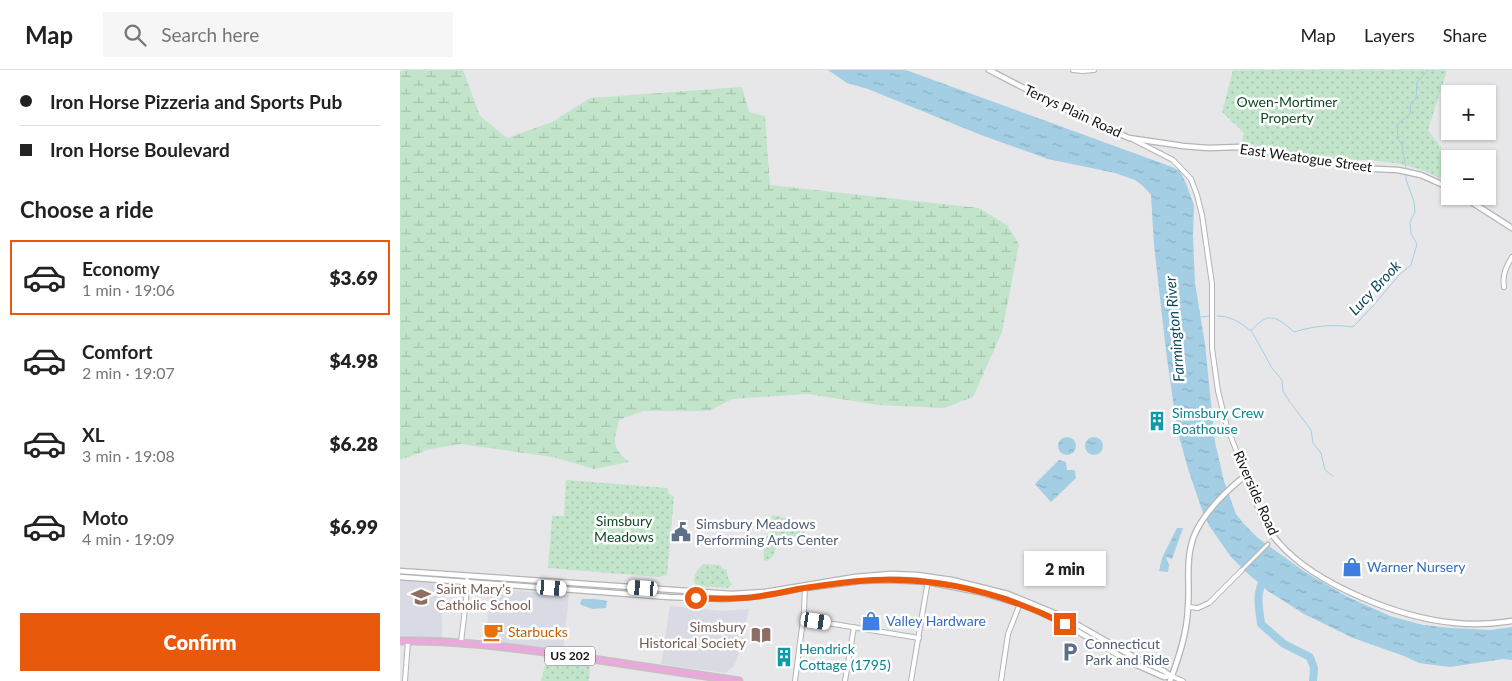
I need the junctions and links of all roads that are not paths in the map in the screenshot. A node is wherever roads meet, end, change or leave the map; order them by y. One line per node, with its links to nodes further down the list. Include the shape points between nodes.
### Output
1 (989, 70): 4 (street, Terrys Plain Road, via 1082,118)
2 (1073, 70): 3 (street)
3 (1094, 70)
4 (1129, 138): 5 (street, East Weatogue Street, via 1183,146 1239,147 1354,168 1398,170); 10 (street, Riverside Road, via 1174,160 1191,179 1197,195 1212,284 1212,348 1218,391 1227,426)
5 (1441, 184)
6 (1476, 205): 7 (street)
7 (1512, 228)
8 (1512, 257): 9 (street, via 1502,278)
9 (1504, 287)
10 (1246, 475): 24 (street, via 1204,518 1194,535 1190,552); 26 (street, Riverside Road, via 1274,538 1298,561 1325,579 1384,606 1425,618 1467,624)
11 (1268, 544): 12 (street)
12 (1242, 570): 24 (street, via 1209,603 1198,608)
13 (400, 571): 15 (street)
14 (400, 577): 15 (street)
15 (467, 578): 17 (street); 19 (street); 31 (street)
16 (928, 580): 18 (street, via 891,574); 22 (street, via 970,583); 23 (street); 28 (street)
17 (570, 583): 19 (street); 20 (street)
18 (805, 586): 20 (street, via 732,594); 21 (street, via 743,598); 25 (street)
19 (570, 589): 21 (street)
20 (670, 590): 21 (street)
21 (668, 597)
22 (1022, 599): 23 (street); 32 (street, via 1064,617 1164,671)
23 (1020, 604): 32 (street, via 1065,624 1130,662); 38 (street, via 1008,634)
24 (1188, 607): 32 (street, via 1184,640)
25 (803, 621): 27 (street); 35 (street)
26 (1512, 621)
27 (854, 627): 28 (street); 36 (street)
28 (919, 638): 37 (street)
29 (408, 641): 30 (highway, US 202); 31 (highway, US 202); 33 (street)
30 (400, 642)
31 (461, 642): 34 (highway, US 202)
32 (1171, 679): 39 (street)
33 (405, 681)
34 (739, 681)
35 (795, 681)
36 (846, 681)
37 (911, 681)
38 (1001, 681)
39 (1183, 681)

